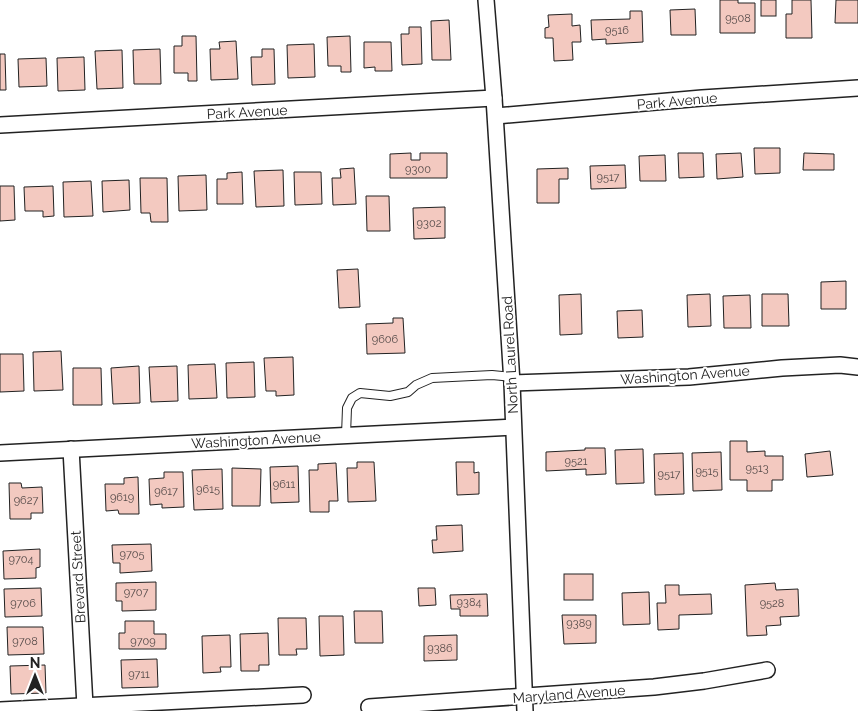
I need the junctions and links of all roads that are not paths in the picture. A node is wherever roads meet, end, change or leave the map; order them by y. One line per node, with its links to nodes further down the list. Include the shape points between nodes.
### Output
1 (486, 0): 3 (street, North Laurel Road)
2 (858, 88): 4 (street, Park Avenue)
3 (494, 98): 4 (street, North Laurel Road); 5 (street, Park Avenue)
4 (496, 116): 7 (street, North Laurel Road)
5 (0, 125)
6 (858, 367): 7 (street, Washington Avenue, via 782,368 689,377)
7 (512, 380): 8 (street, North Laurel Road); 9 (lane, via 492,375 432,378 408,392 390,396 360,393 352,398 347,408)
8 (513, 427): 9 (street, Washington Avenue); 14 (street, North Laurel Road)
9 (346, 435): 10 (street, Washington Avenue)
10 (71, 449): 11 (street, Washington Avenue); 15 (street, Brevard Street)
11 (0, 453)
12 (767, 670): 14 (street, Maryland Avenue)
13 (303, 695): 15 (street)
14 (525, 704): 16 (street, Maryland Avenue)
15 (85, 706): 17 (street)
16 (369, 707)
17 (0, 710)

